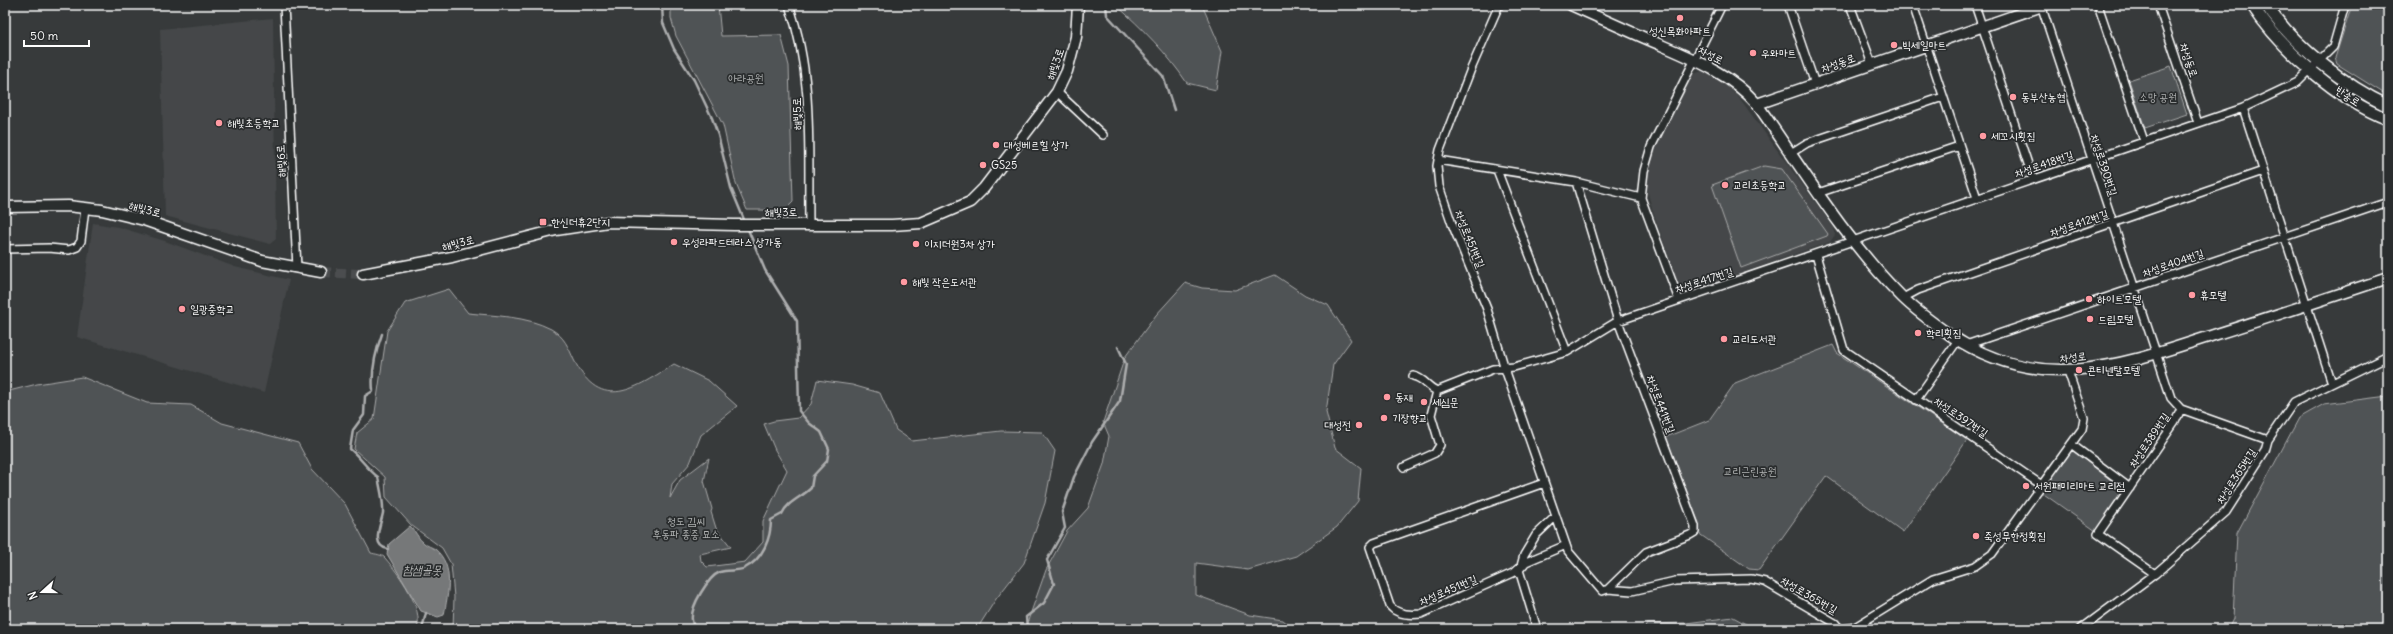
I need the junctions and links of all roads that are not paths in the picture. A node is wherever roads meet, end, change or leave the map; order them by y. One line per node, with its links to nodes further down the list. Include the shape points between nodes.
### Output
1 (284, 5): 53 (street, 해빛6로)
2 (789, 5): 48 (street, 해빛5로, via 799,36 808,93)
3 (1078, 5): 24 (street, 해빛3로, via 1076,37 1067,71)
4 (1499, 5): 35 (street, 차성로451번길, via 1471,69)
5 (1570, 5): 19 (street, 차성로)
6 (1722, 5): 19 (street)
7 (1788, 5): 23 (street)
8 (1850, 5): 21 (street)
9 (1913, 5): 18 (street)
10 (1975, 5): 17 (street)
11 (2042, 5): 17 (street, 차성동로); 36 (street, 차성로390번길)
12 (2098, 5): 32 (street)
13 (2158, 5): 30 (street, 차성동로)
14 (2252, 5): 22 (main road, 반송로, via 2272,32)
15 (2345, 5): 20 (street, via 2333,47)
16 (2268, 6): 20 (main road, 반송로, via 2298,42)
17 (1982, 26): 18 (street, 차성동로); 39 (street)
18 (1926, 45): 21 (street, 차성동로); 25 (street)
19 (1696, 60): 26 (street, 차성로, via 1733,81); 42 (street, via 1651,147 1644,171)
20 (2320, 60): 22 (street); 27 (main road, 반송로, via 2355,88)
21 (1872, 64): 23 (street, 차성동로)
22 (2311, 69): 28 (street, 차성로418번길, via 2298,82); 29 (main road, 반송로, via 2354,101)
23 (1815, 84): 26 (street, 차성동로)
24 (1057, 92): 31 (street); 48 (street, 해빛3로, via 984,188 970,202 921,224)
25 (1943, 97): 33 (street); 34 (street, via 1807,143)
26 (1757, 104): 34 (street, 차성로)
27 (2388, 106)
28 (2243, 108): 30 (street, 차성로418번길); 38 (street)
29 (2388, 119)
30 (2198, 123): 32 (street, 차성로418번길)
31 (1103, 135)
32 (2144, 141): 36 (street, 차성로418번길)
33 (1959, 146): 41 (street); 43 (street)
34 (1791, 153): 41 (street, 차성로)
35 (1438, 160): 37 (street); 66 (street, 차성로451번길, via 1439,186 1444,204 1487,309)
36 (2091, 160): 39 (street, 차성로418번길); 47 (street, 차성로390번길)
37 (1497, 170): 40 (street); 63 (street)
38 (2263, 171): 47 (street, 차성로412번길); 49 (street)
39 (2033, 179): 43 (street, 차성로418번길)
40 (1576, 182): 42 (street); 61 (street, 차성로441번길)
41 (1818, 193): 50 (street, 차성로)
42 (1641, 198): 59 (street)
43 (1977, 198): 50 (street, 차성로418번길)
44 (2388, 202): 49 (street, 차성로404번길)
45 (5, 207): 46 (street, 해빛3로)
46 (85, 208): 51 (street, via 82,240 77,247 69,250); 53 (street, 해빛3로, via 144,220 248,257)
47 (2112, 223): 57 (street, 차성로390번길); 58 (street, 차성로412번길, via 1918,290)
48 (809, 224): 55 (street, 해빛3로, via 608,222 556,230 452,257)
49 (2285, 237): 57 (street, 차성로404번길); 60 (street)
50 (1853, 242): 52 (street, 차성로417번길); 58 (street, 차성로)
51 (5, 249)
52 (1816, 255): 59 (street, 차성로417번길); 71 (street, 차성로397번길, via 1844,350)
53 (297, 268): 54 (street, 해빛3로)
54 (321, 272)
55 (363, 274)
56 (2388, 278): 60 (street, 차성로)
57 (2134, 288): 62 (street, 차성로404번길); 64 (street, 차성로390번길)
58 (1903, 298): 62 (street, 차성로)
59 (1679, 300): 61 (street, 차성로417번길)
60 (2307, 305): 64 (street, 차성로); 69 (street)
61 (1618, 321): 63 (street, 차성로417번길); 84 (street, 차성로441번길, via 1695,526 1695,532 1646,552)
62 (1962, 343): 67 (street, 차성로, via 2010,365); 71 (street)
63 (1567, 352): 66 (street, 차성로417번길)
64 (2156, 354): 67 (street, 차성로); 72 (street, 차성로389번길, via 2171,398)
65 (2388, 356): 69 (street, 차성로365번길)
66 (1505, 368): 70 (street, 차성로417번길, via 1493,369); 76 (street, 차성로451번길)
67 (2068, 371): 74 (street, via 2084,418 2082,429)
68 (1413, 376): 70 (street, via 1424,380 1430,388)
69 (2332, 383): 73 (street, 차성로365번길, via 2294,402)
70 (1437, 391): 75 (street, via 1431,415 1440,445 1435,453)
71 (1916, 400): 77 (street, 차성로397번길)
72 (2181, 409): 73 (street); 78 (street, 차성로389번길, via 2175,422)
73 (2268, 440): 82 (street, 차성로365번길, via 2265,451 2226,512)
74 (2071, 444): 77 (street); 78 (street)
75 (1404, 467)
76 (1544, 482): 79 (street, 차성로451번길); 81 (street, 차성로451번길, via 1374,543 1370,547 1390,606 1393,610 1408,615 1421,614 1504,579)
77 (2040, 484): 87 (street, via 1995,550 1986,558 1975,566 1933,579 1855,627)
78 (2130, 488): 82 (street, 차성로389번길, via 2098,534)
79 (1556, 516): 80 (street, 차성로451번길); 81 (street, via 1536,535 1524,555)
80 (1566, 545): 81 (street, 차성로451번길); 84 (street, 차성로451번길, via 1572,557 1602,591)
81 (1521, 566): 85 (street, via 1518,570 1520,579)
82 (2155, 574): 88 (street, 차성로365번길)
83 (1765, 582): 84 (street, 차성로451번길, via 1720,578 1675,581 1632,591); 86 (street, 차성로365번길, via 1835,623)
84 (1608, 589)
85 (1537, 629)
86 (1840, 629)
87 (1845, 629)
88 (2080, 629)

